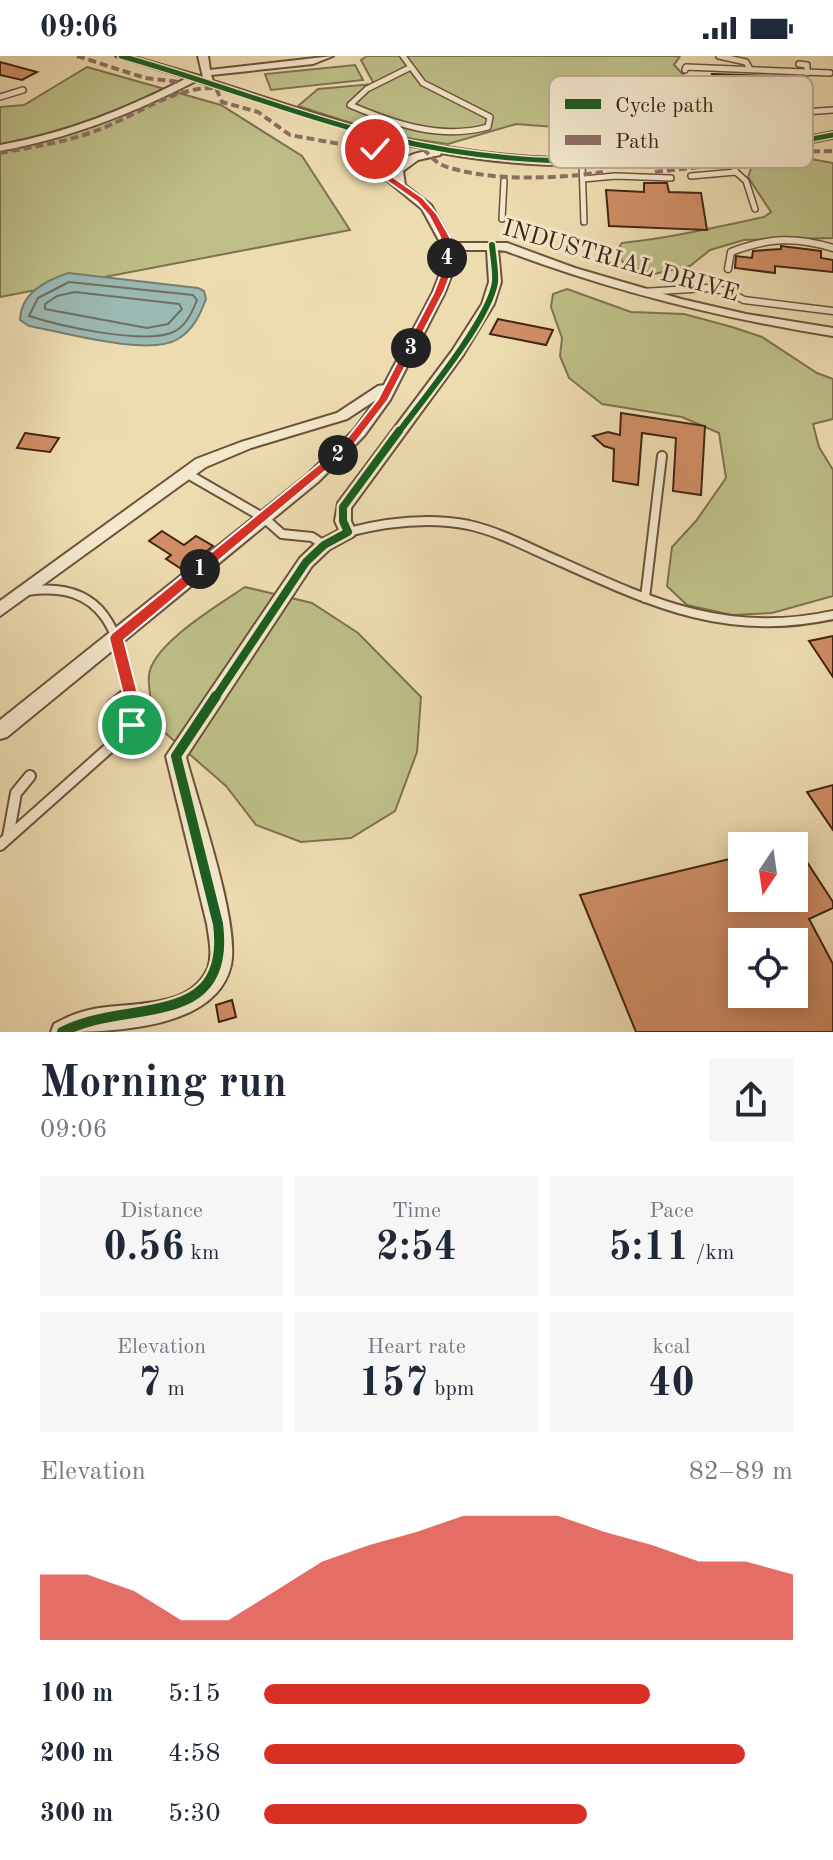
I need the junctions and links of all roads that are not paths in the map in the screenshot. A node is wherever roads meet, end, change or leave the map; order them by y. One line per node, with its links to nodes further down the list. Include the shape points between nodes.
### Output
1 (121, 56): 13 (street)
2 (203, 56): 13 (street)
3 (328, 56): 13 (street)
4 (403, 56): 8 (lane)
5 (719, 56): 6 (lane)
6 (737, 58): 9 (lane)
7 (799, 64): 11 (lane, via 807,65)
8 (411, 67): 8 (lane, via 359,92 350,105 455,135 488,127 490,117 423,83)
9 (750, 69): 10 (lane); 11 (lane)
10 (685, 70)
11 (807, 73): 12 (lane)
12 (830, 73)
13 (204, 77): 18 (street); 22 (street, via 93,127)
14 (23, 90): 15 (lane)
15 (0, 97)
16 (833, 110): 17 (lane)
17 (813, 111)
18 (362, 131): 20 (street); 23 (street)
19 (833, 135): 21 (street)
20 (387, 138): 23 (street); 24 (street)
21 (813, 139)
22 (0, 148)
23 (374, 151): 33 (street, via 376,170)
24 (452, 151): 25 (street); 33 (street, via 407,160 398,171)
25 (549, 161)
26 (582, 168): 31 (lane)
27 (734, 168): 28 (lane)
28 (736, 172): 29 (lane); 34 (lane, via 746,181)
29 (691, 176)
30 (671, 178): 31 (lane)
31 (583, 179): 36 (lane)
32 (504, 181): 35 (lane)
33 (400, 185): 38 (street, via 433,214)
34 (755, 209)
35 (502, 219)
36 (584, 222)
37 (492, 245): 38 (street, INDUSTRIAL DRIVE); 41 (street, INDUSTRIAL DRIVE); 48 (street, via 495,282 488,304 343,507)
38 (448, 246): 44 (street, via 442,284)
39 (833, 248): 40 (lane, via 794,238 764,238 731,252)
40 (728, 269)
41 (642, 292): 42 (lane, via 707,288 744,300); 43 (street, INDUSTRIAL DRIVE, via 734,316)
42 (833, 311)
43 (833, 332)
44 (394, 380): 46 (street, via 342,416 227,451); 47 (street, via 344,449)
45 (662, 456): 51 (lane)
46 (185, 473): 47 (lane); 50 (street)
47 (264, 518): 49 (lane, via 282,534 312,537); 54 (street)
48 (348, 532): 49 (street); 51 (lane, via 396,523 457,523 517,541)
49 (324, 545): 60 (street, via 287,588 176,756 222,934 220,966 193,1000 165,1011 91,1019)
50 (23, 592): 52 (street); 54 (lane, via 59,586 82,593 103,612)
51 (645, 598): 53 (lane, via 720,622 754,626)
52 (0, 610)
53 (833, 615)
54 (116, 638): 55 (lane); 57 (street)
55 (130, 691): 56 (lane); 59 (lane, via 134,719 127,731)
56 (113, 705)
57 (0, 731)
58 (30, 776): 59 (lane, via 16,793)
59 (4, 841)
60 (62, 1032)

